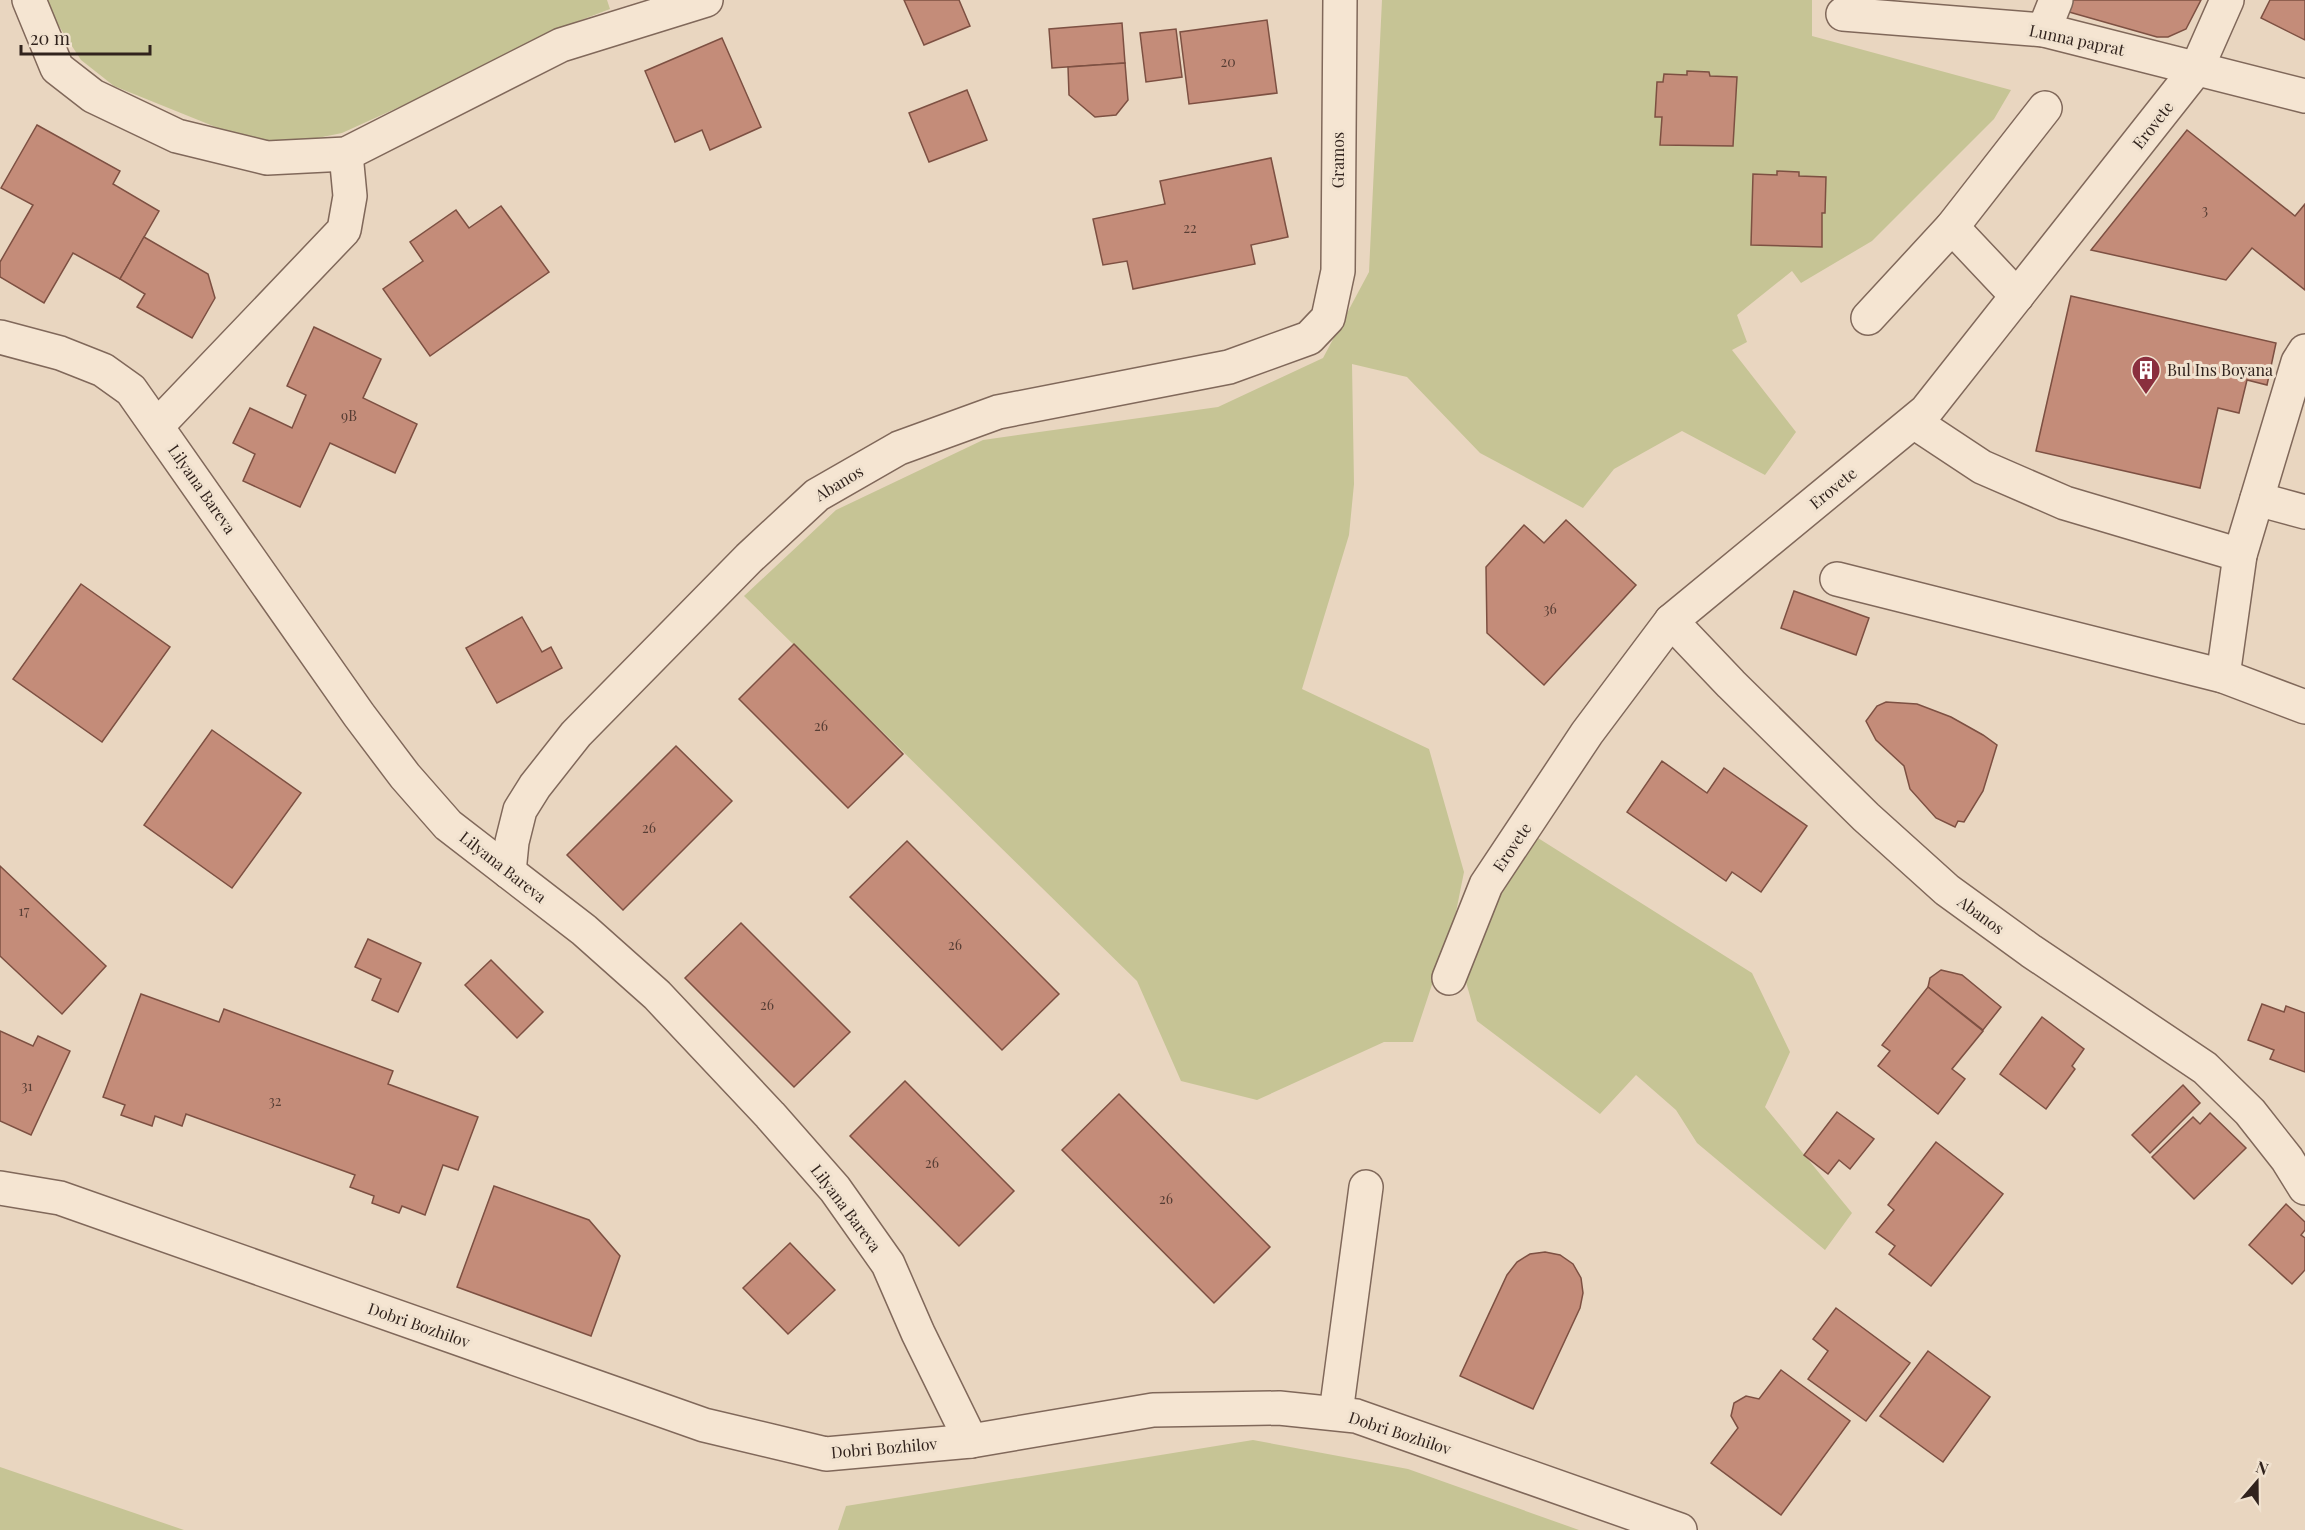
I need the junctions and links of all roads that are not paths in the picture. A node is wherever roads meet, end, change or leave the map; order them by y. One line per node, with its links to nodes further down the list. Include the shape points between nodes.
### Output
1 (29, 0): 10 (street, via 57,68 93,96 177,136 267,158)
2 (706, 0): 10 (street, via 561,45)
3 (1340, 0): 13 (street, Gramos, via 1338,271)
4 (2227, 0): 7 (street, Erovete)
5 (1844, 14): 6 (street, Lunna paprat)
6 (2050, 15): 7 (street, Lunna paprat)
7 (2198, 68): 8 (street, Lunna paprat); 12 (street, Erovete)
8 (2305, 96)
9 (2045, 108): 11 (street)
10 (346, 154): 18 (street, via 350,196 344,230)
11 (1952, 227): 12 (street); 14 (street)
12 (2017, 296): 17 (street, Erovete)
13 (1328, 318): 26 (street, Abanos, via 1309,338 1229,367 998,412 899,448 817,495 576,734 520,810)
14 (1868, 318)
15 (0, 337): 18 (street, Lilyana Bareva, via 60,352 103,370 131,390)
16 (2305, 351): 19 (street, via 2298,362)
17 (1914, 422): 21 (street, via 1982,467 2065,503); 23 (street, Erovete)
18 (158, 426): 26 (street, Lilyana Bareva, via 405,776 448,825)
19 (2257, 499): 20 (street); 21 (street)
20 (2305, 512)
21 (2240, 555): 24 (street)
22 (1837, 579): 24 (street)
23 (1671, 621): 27 (street, Erovete, via 1587,733 1486,885); 30 (street, Abanos, via 1866,817 1947,890 2205,1068 2250,1112)
24 (2223, 676): 25 (street)
25 (2305, 707)
26 (509, 872): 32 (street, Lilyana Bareva, via 584,930 657,995 835,1189 888,1264)
27 (1449, 978)
28 (1366, 1187): 31 (street)
29 (0, 1188): 32 (street, Dobri Bozhilov, via 60,1198 704,1425 826,1454)
30 (2305, 1188)
31 (1336, 1413): 32 (street, Dobri Bozhilov, via 1279,1408 1153,1410); 33 (street, Dobri Bozhilov, via 1356,1416)
32 (972, 1441)
33 (1680, 1530)

